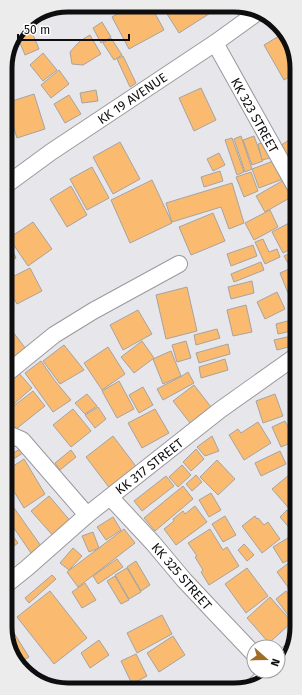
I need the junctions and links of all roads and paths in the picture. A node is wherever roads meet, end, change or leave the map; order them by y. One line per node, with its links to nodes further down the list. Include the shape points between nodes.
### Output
1 (253, 16): 2 (street, KK 19 AVENUE)
2 (215, 44): 3 (street, KK 323 STREET); 4 (street, KK 19 AVENUE)
3 (290, 177)
4 (12, 181)
5 (179, 264): 7 (street, via 54,335)
6 (290, 360): 9 (street, KK 317 STREET, via 220,410)
7 (12, 369)
8 (12, 436): 10 (street, via 22,440)
9 (110, 497): 10 (street, KK 317 STREET); 12 (street, KK 325 STREET)
10 (87, 515): 11 (street, KK 317 STREET)
11 (12, 580)
12 (246, 646)

